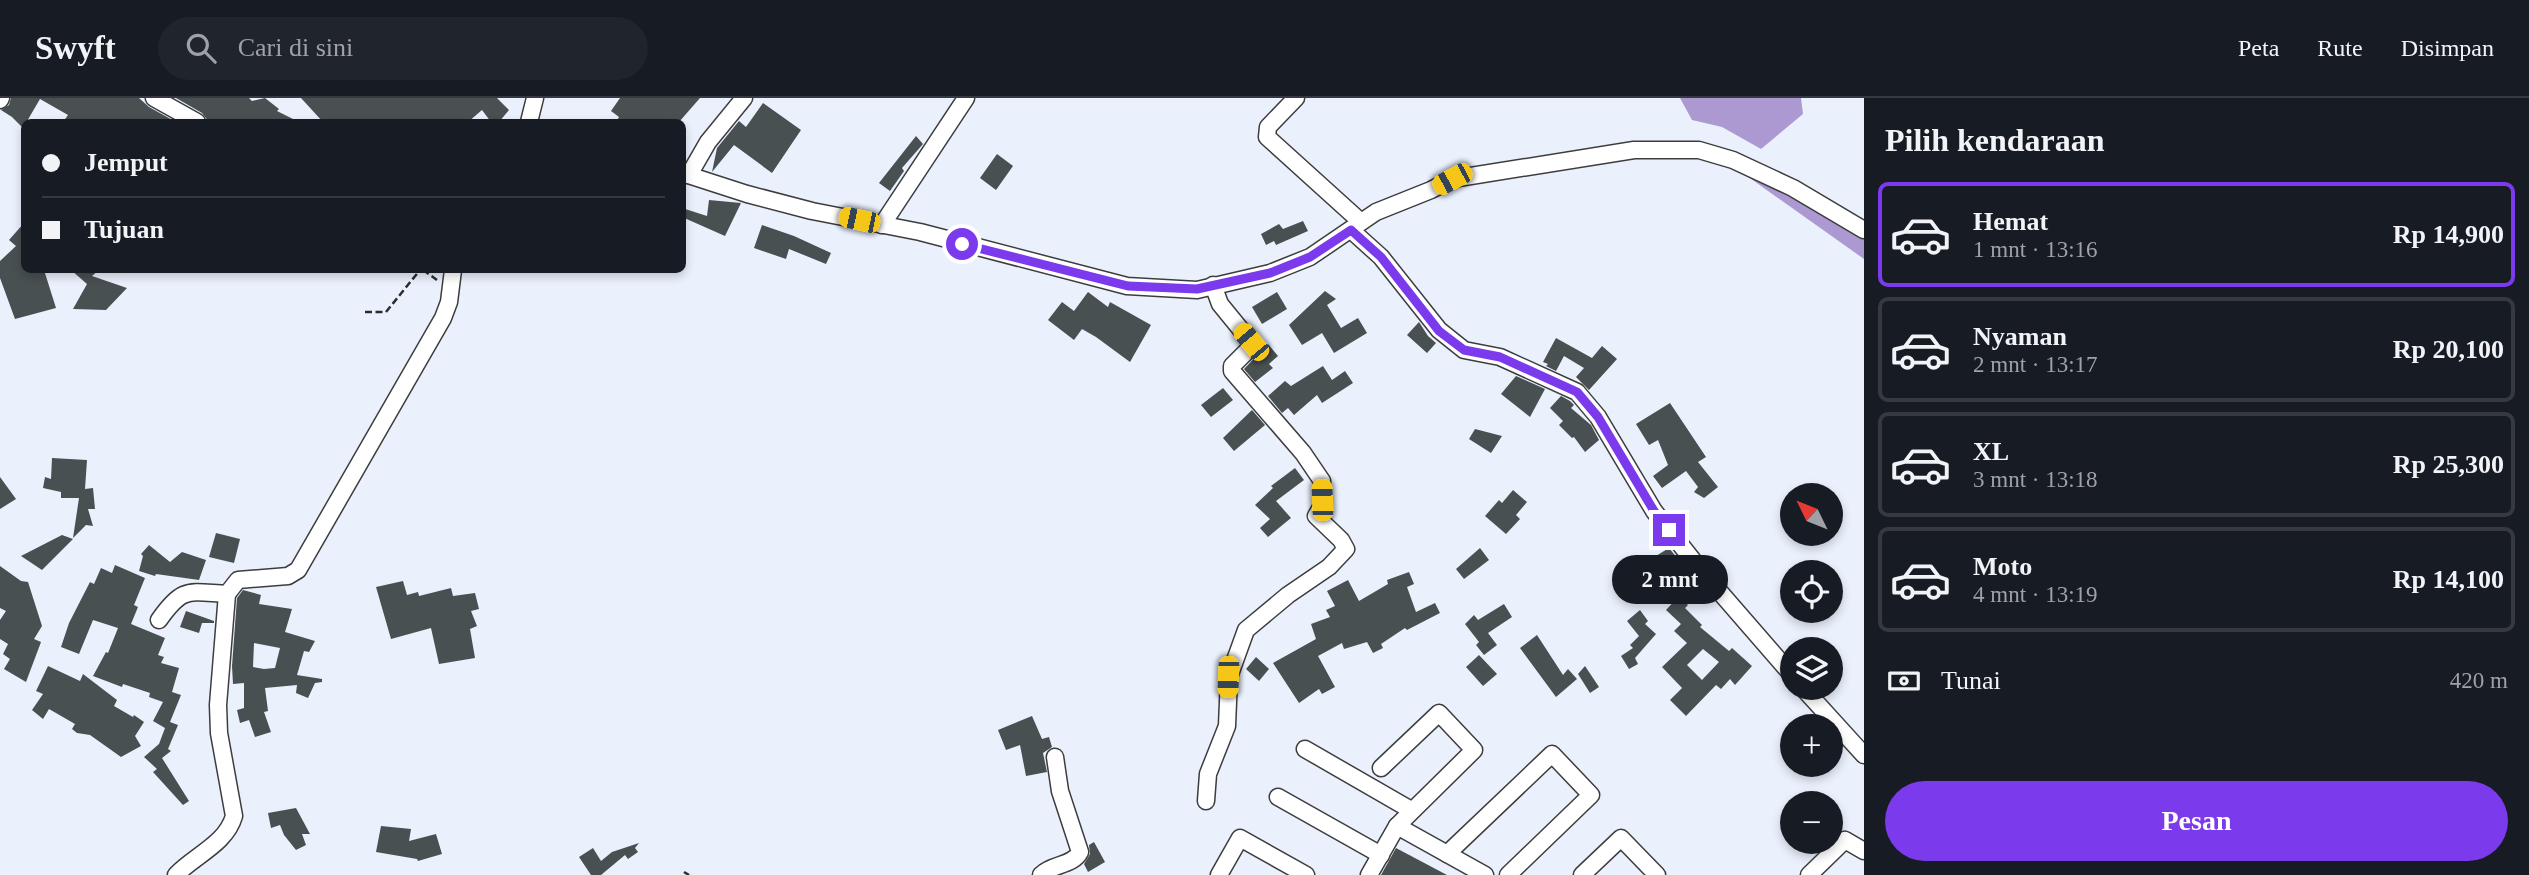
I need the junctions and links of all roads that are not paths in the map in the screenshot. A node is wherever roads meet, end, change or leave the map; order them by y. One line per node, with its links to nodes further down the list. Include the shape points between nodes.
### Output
1 (154, 98): 6 (street)
2 (535, 98): 7 (street)
3 (744, 98): 8 (street)
4 (966, 98): 9 (street)
5 (1296, 98): 10 (street, via 1268,127 1267,137)
6 (192, 119)
7 (530, 119)
8 (686, 174): 9 (street, via 747,194)
9 (882, 225): 13 (street, via 1128,286 1197,289)
10 (1356, 226): 11 (street, via 1376,212 1452,179 1634,150 1699,150 1794,188); 13 (street, via 1310,257 1270,273); 16 (street, via 1439,331 1464,350 1500,357 1577,392 1598,417 1654,511)
11 (1864, 230)
12 (453, 273): 14 (street, via 443,318 298,570 288,576 238,580)
13 (1213, 285): 23 (street, via 1220,304 1251,342 1231,371 1322,481 1323,502 1316,516 1346,549 1246,631 1228,677 1227,726 1208,774)
14 (227, 594): 15 (street, via 180,595); 29 (street, via 219,724 234,816 222,838)
15 (159, 620)
16 (1780, 661)
17 (1814, 700): 19 (street)
18 (1305, 749): 24 (street)
19 (1864, 755)
20 (1055, 757): 30 (street, via 1060,791 1080,852 1076,859)
21 (1381, 768): 24 (street, via 1439,713 1474,750)
22 (1278, 797): 28 (street)
23 (1206, 801)
24 (1412, 810): 25 (street)
25 (1397, 826): 27 (street); 28 (street)
26 (1864, 851): 38 (street, via 1845,840)
27 (1447, 854): 34 (street); 35 (street, via 1552,754 1591,795)
28 (1381, 855): 33 (street)
29 (176, 875)
30 (1041, 875)
31 (1219, 875): 32 (street, via 1240,838)
32 (1306, 875)
33 (1369, 875)
34 (1485, 875)
35 (1508, 875)
36 (1582, 875): 37 (street, via 1621,838)
37 (1657, 875)
38 (1809, 875)

